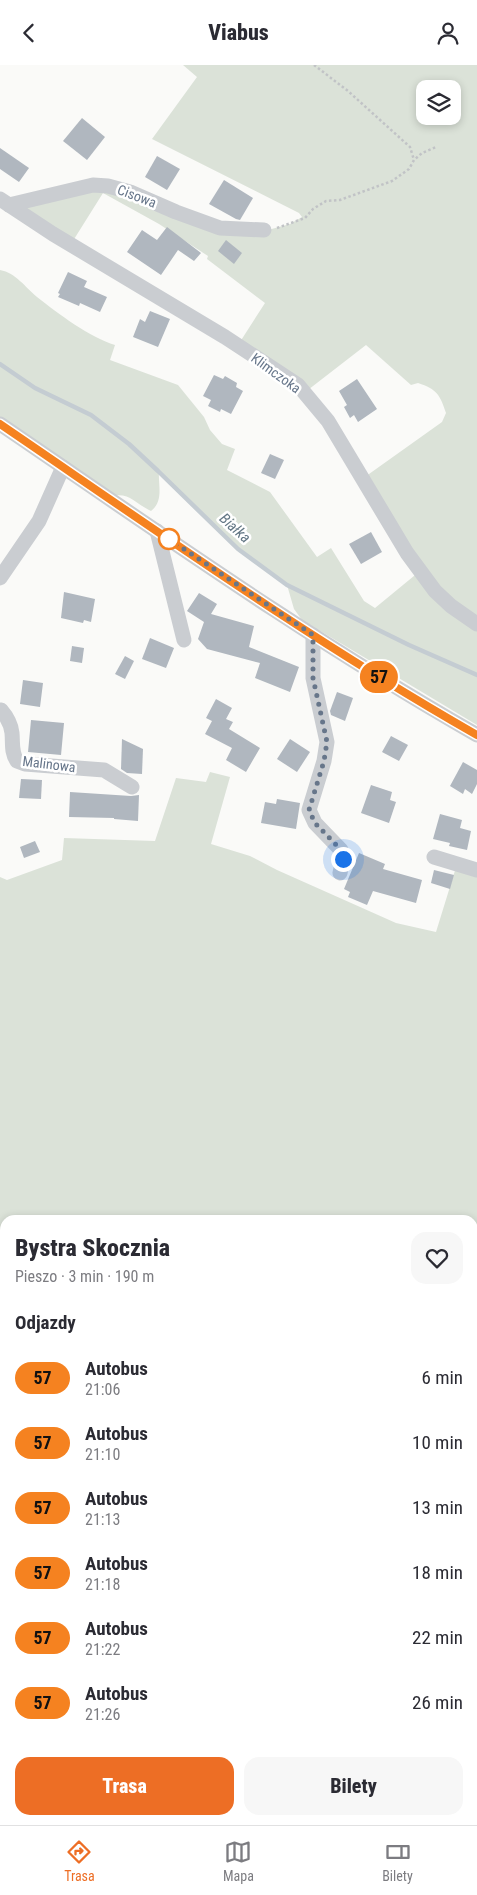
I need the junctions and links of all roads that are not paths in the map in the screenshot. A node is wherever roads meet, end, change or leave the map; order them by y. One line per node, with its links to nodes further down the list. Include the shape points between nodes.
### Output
1 (5, 202): 2 (street, Cisowa, via 93,185 108,186 130,191 220,228); 7 (street, Klimczoka, via 298,385 328,421 408,553 435,591)
2 (264, 230)
3 (0, 424): 4 (street)
4 (63, 467): 5 (street); 6 (street, via 39,521)
5 (156, 531): 8 (street); 9 (street)
6 (0, 578)
7 (477, 624)
8 (313, 635): 11 (street, via 401,692); 15 (street, via 313,678 327,742 309,810 315,823 341,850)
9 (184, 640)
10 (0, 708): 12 (street, Malinowa, via 12,731 12,754 17,761 104,770)
11 (477, 735)
12 (132, 787)
13 (434, 857): 14 (street)
14 (477, 869)
15 (340, 873)

